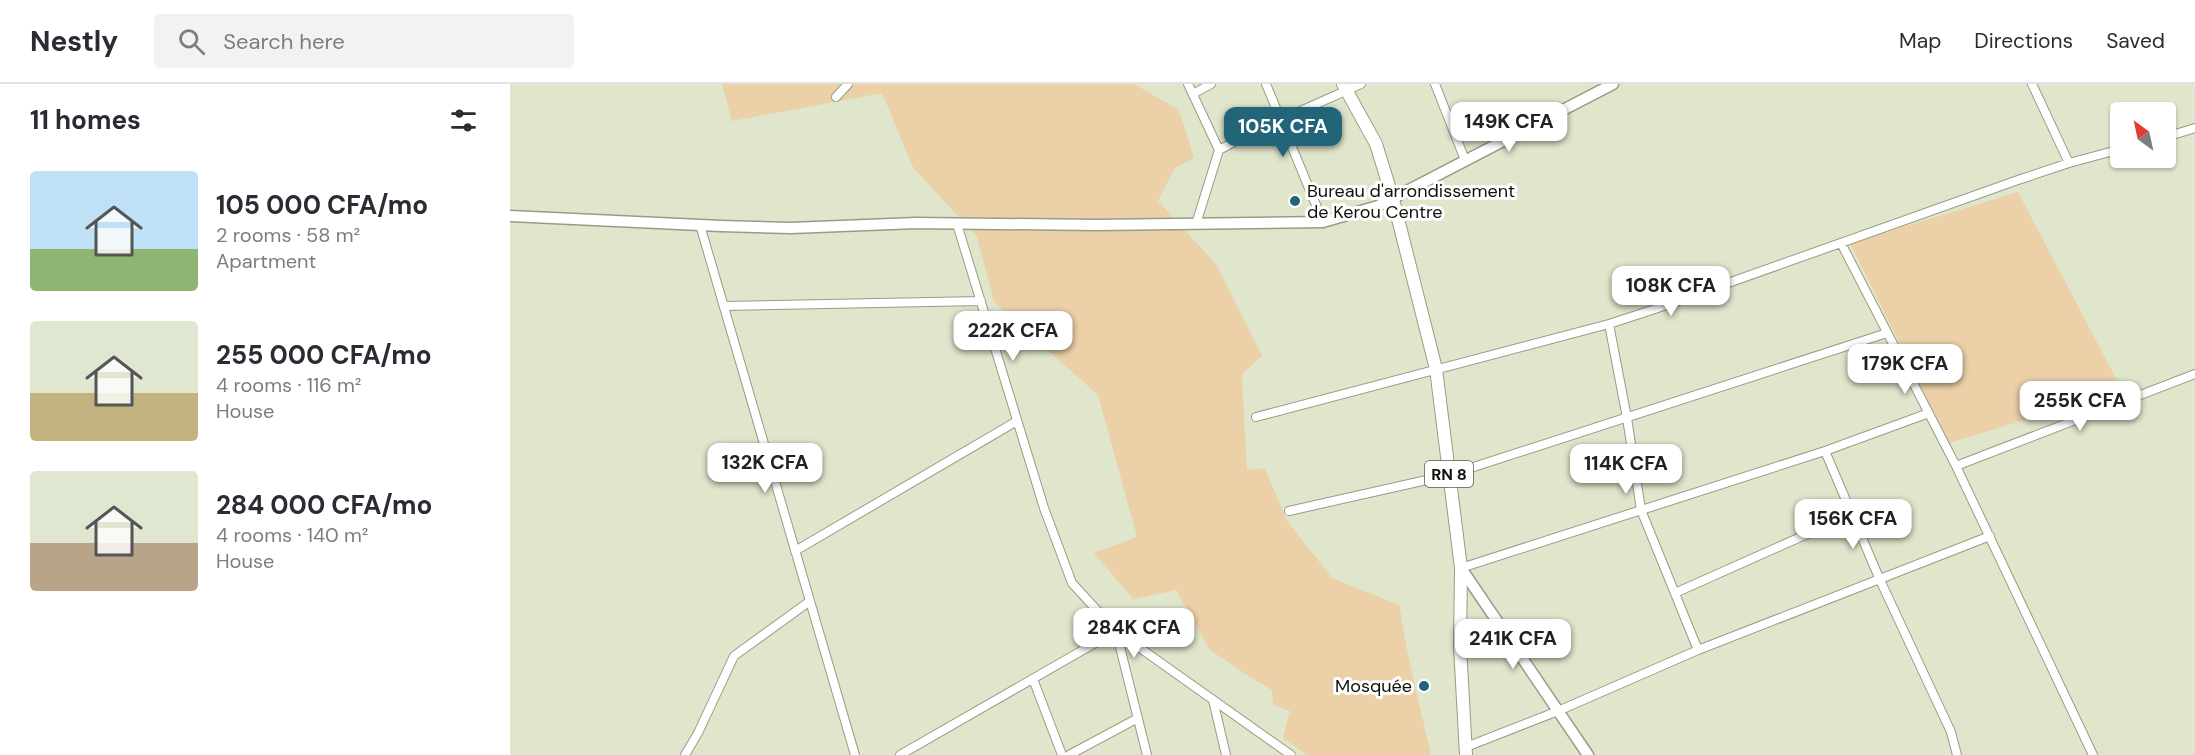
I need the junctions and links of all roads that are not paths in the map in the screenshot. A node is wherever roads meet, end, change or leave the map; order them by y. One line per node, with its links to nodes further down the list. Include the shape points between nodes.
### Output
1 (848, 84): 11 (street)
2 (1188, 84): 10 (street)
3 (1211, 84): 10 (street)
4 (1266, 84): 12 (street)
5 (1362, 84): 9 (street)
6 (1435, 84): 17 (street)
7 (1613, 84): 17 (main road)
8 (2032, 84): 18 (street)
9 (1345, 87): 12 (street); 19 (main road, RN 8, via 1376,144)
10 (1193, 94): 15 (street)
11 (836, 97)
12 (1281, 120): 15 (street); 21 (street)
13 (2195, 128): 14 (street)
14 (2176, 134)
15 (1219, 150): 23 (street)
16 (2110, 152): 18 (street)
17 (1465, 160): 19 (main road)
18 (2069, 163): 25 (street)
19 (1393, 199): 21 (main road); 30 (main road, RN 8)
20 (510, 216): 24 (main road)
21 (1323, 222): 23 (main road)
22 (957, 224): 23 (main road); 24 (main road, via 791,228); 26 (street)
23 (1196, 224)
24 (700, 225): 27 (street)
25 (1840, 243): 28 (street); 29 (street)
26 (981, 301): 27 (street); 35 (street)
27 (724, 306): 43 (street)
28 (1609, 324): 30 (street); 34 (street)
29 (1887, 333): 32 (street); 34 (street)
30 (1436, 369): 33 (street); 38 (main road, RN 8)
31 (2195, 374): 37 (street)
32 (1929, 413): 36 (street); 37 (street)
33 (1256, 417)
34 (1627, 418): 38 (street); 39 (street)
35 (1017, 421): 43 (street); 48 (street, via 1072,583)
36 (1825, 451): 39 (street); 41 (street)
37 (1956, 466): 42 (street)
38 (1449, 475): 40 (street); 44 (main road, RN 8)
39 (1641, 510): 44 (street); 46 (street)
40 (1289, 511)
41 (1852, 514): 45 (street); 46 (street)
42 (1990, 536): 45 (street); 65 (street)
43 (795, 551): 47 (street)
44 (1461, 568): 52 (main road); 54 (main road, RN 8, via 1460,646)
45 (1880, 580): 49 (street); 64 (street, via 1951,732)
46 (1675, 593): 49 (street)
47 (810, 601): 55 (street, via 734,656); 56 (street)
48 (1116, 631): 50 (street); 51 (street); 53 (street)
49 (1698, 650): 52 (street)
50 (1033, 679): 57 (street); 58 (street)
51 (1213, 700): 61 (street); 62 (street)
52 (1558, 711): 54 (street); 63 (main road)
53 (1138, 718): 59 (street); 60 (street)
54 (1466, 751)
55 (685, 755)
56 (855, 755)
57 (900, 755)
58 (1062, 755)
59 (1069, 755)
60 (1147, 755)
61 (1226, 755)
62 (1291, 755)
63 (1588, 755)
64 (1957, 755)
65 (2093, 755)

